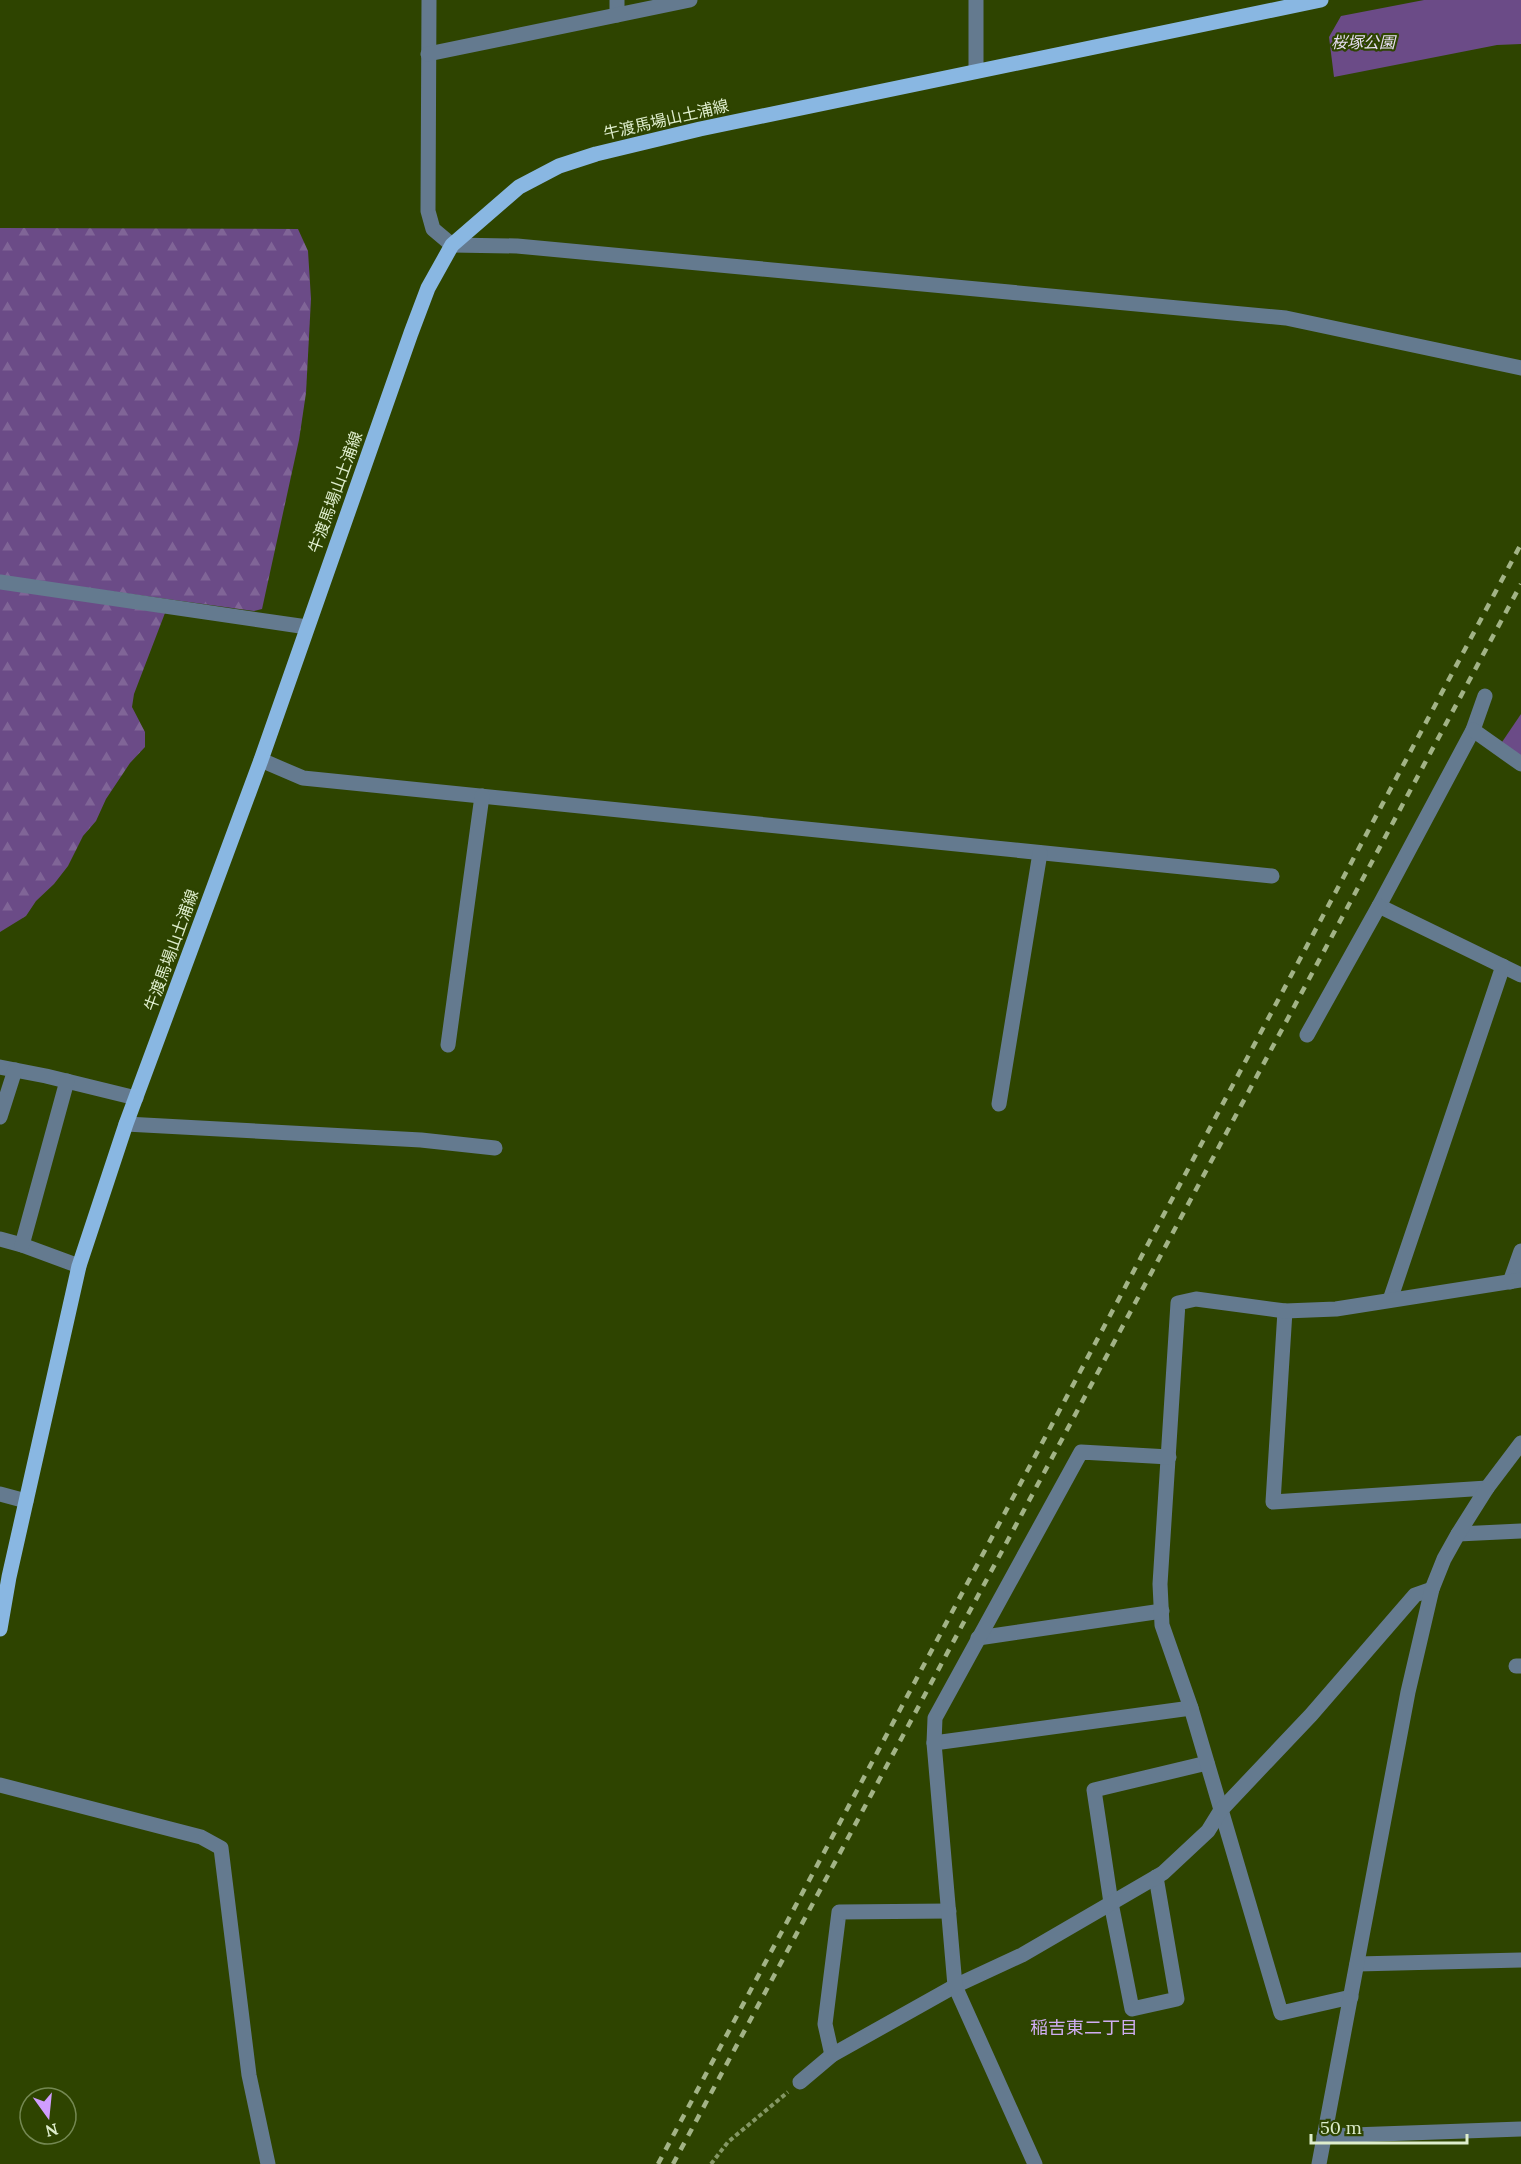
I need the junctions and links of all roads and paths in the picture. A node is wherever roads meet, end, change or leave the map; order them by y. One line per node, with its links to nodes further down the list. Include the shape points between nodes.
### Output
1 (429, 0): 6 (street)
2 (690, 0): 5 (street)
3 (976, 0): 7 (street)
4 (1321, 0): 7 (main road, 牛渡馬場山土浦線)
5 (617, 8): 6 (street)
6 (428, 54): 8 (street, via 428,211 434,229)
7 (976, 71): 8 (main road, 牛渡馬場山土浦線, via 700,129 559,166 519,187)
8 (452, 245): 9 (street, via 517,246 1286,318); 11 (main road, 牛渡馬場山土浦線, via 428,288 415,322)
9 (1521, 368)
10 (0, 582): 11 (street)
11 (307, 627): 14 (main road, 牛渡馬場山土浦線)
12 (1485, 696): 13 (street)
13 (1473, 730): 15 (street); 19 (street)
14 (261, 760): 16 (street, via 303,778); 26 (main road, 牛渡馬場山土浦線)
15 (1521, 764)
16 (482, 796): 17 (street); 23 (street)
17 (1040, 852): 18 (street); 27 (street)
18 (1272, 876)
19 (1379, 906): 20 (street); 22 (street)
20 (1503, 966): 21 (street); 36 (street)
21 (1521, 975)
22 (1307, 1035)
23 (448, 1045)
24 (7, 1069): 25 (street); 28 (street)
25 (68, 1081): 26 (street); 32 (street)
26 (136, 1098): 29 (main road, 牛渡馬場山土浦線)
27 (999, 1104)
28 (0, 1117)
29 (126, 1124): 30 (street, via 421,1140); 34 (main road, 牛渡馬場山土浦線)
30 (495, 1148)
31 (0, 1239): 32 (street)
32 (22, 1245): 34 (street)
33 (1521, 1251): 35 (street)
34 (79, 1266): 43 (main road, 牛渡馬場山土浦線)
35 (1515, 1281): 36 (street)
36 (1390, 1300): 37 (street, via 1336,1309)
37 (1285, 1311): 39 (street, via 1196,1299 1178,1303); 41 (street, via 1273,1502)
38 (1521, 1443): 40 (street)
39 (1168, 1457): 47 (street, via 1160,1584); 49 (street, via 1080,1452)
40 (1514, 1460): 41 (street)
41 (1487, 1488): 45 (street)
42 (0, 1494): 43 (street)
43 (26, 1501): 48 (main road, 牛渡馬場山土浦線)
44 (1521, 1531): 45 (street)
45 (1458, 1534): 46 (street)
46 (1432, 1589): 54 (street, via 1415,1595 1311,1715); 59 (street, via 1408,1692)
47 (1162, 1611): 49 (street); 50 (street, via 1162,1625)
48 (0, 1629)
49 (978, 1638): 51 (street, via 935,1718)
50 (1191, 1708): 51 (street); 52 (street)
51 (934, 1743): 57 (street)
52 (1207, 1763): 54 (street); 56 (street, via 1094,1790)
53 (0, 1785): 66 (street, via 201,1837 221,1848 249,2075)
54 (1221, 1810): 55 (street, via 1208,1832); 61 (street, via 1281,2013)
55 (1156, 1877): 56 (street); 56 (street, via 1177,1999 1132,2009)
56 (1112, 1903): 60 (street, via 1022,1955)
57 (948, 1911): 60 (street); 62 (street, via 839,1912 825,2024)
58 (1521, 1959): 59 (street)
59 (1357, 1964): 61 (street)
60 (955, 1986): 62 (street); 68 (street)
61 (1351, 1997): 65 (street)
62 (832, 2055): 63 (street)
63 (800, 2082): 67 (path, via 728,2142)
64 (1521, 2129): 65 (street)
65 (1324, 2136): 69 (street)
66 (268, 2164)
67 (711, 2164)
68 (1035, 2164)
69 (1319, 2164)

